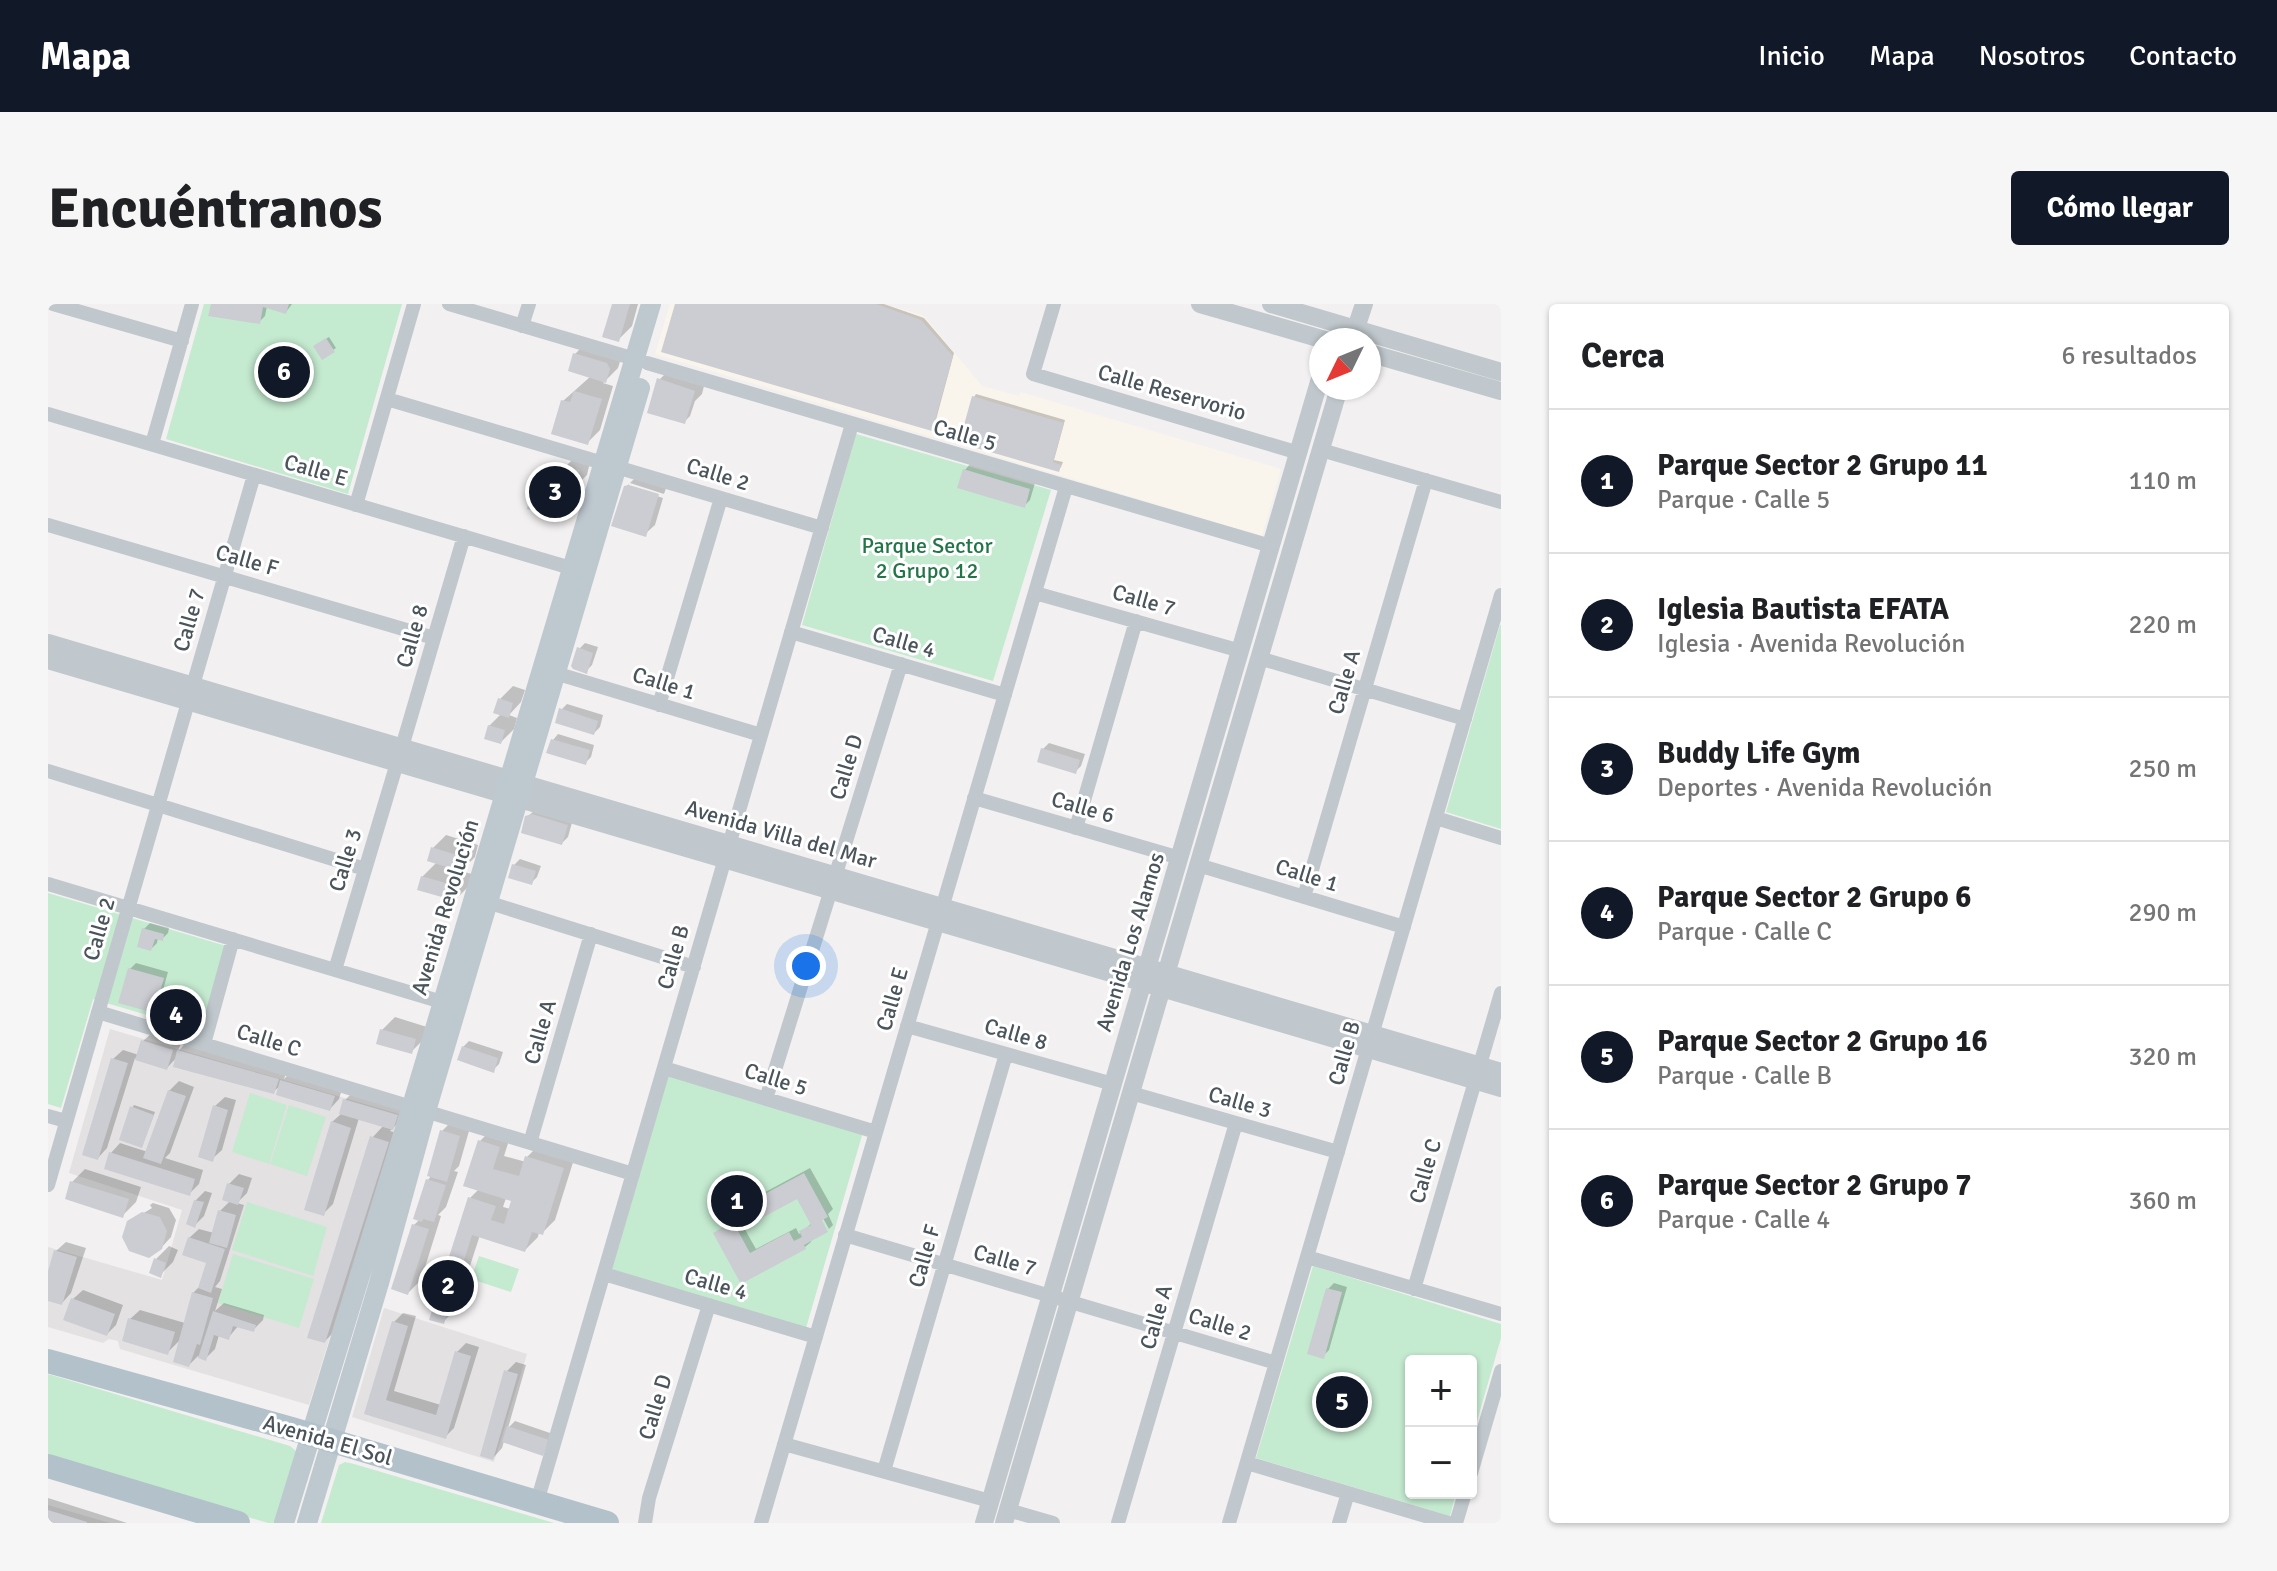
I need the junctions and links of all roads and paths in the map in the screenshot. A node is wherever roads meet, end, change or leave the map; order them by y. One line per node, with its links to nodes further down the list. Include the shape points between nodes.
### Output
1 (53, 304): 18 (street)
2 (192, 304): 18 (street)
3 (414, 304): 24 (street)
4 (449, 304): 13 (street)
5 (529, 304): 13 (street)
6 (651, 304): 21 (main road, Avenida Revolución)
7 (665, 304): 21 (main road, Avenida Revolución)
8 (1054, 304): 31 (street, Calle Reservorio, via 1033,374)
9 (1200, 304): 17 (street)
10 (1271, 304): 14 (street)
11 (1342, 304): 15 (street)
12 (1364, 304): 16 (street)
13 (522, 326): 21 (street)
14 (1319, 328)
15 (1333, 328)
16 (1356, 328)
17 (1309, 329)
18 (182, 341): 29 (street)
19 (1381, 341): 22 (street)
20 (1381, 356): 23 (street)
21 (641, 361): 28 (street, Calle 5); 32 (main road, Avenida Revolución)
22 (1501, 372)
23 (1501, 391)
24 (387, 399): 32 (street); 38 (street)
25 (1314, 400): 31 (street, Avenida Los Alamos)
26 (1336, 400): 30 (street, Avenida Los Alamos)
27 (49, 418): 29 (street, Calle E)
28 (852, 424): 35 (street, Calle 5); 40 (street, Calle B)
29 (152, 444): 33 (street, Calle E)
30 (1321, 450): 34 (street); 53 (street, Avenida Los Alamos)
31 (1299, 453): 42 (street, Avenida Los Alamos)
32 (610, 465): 36 (street, Calle 2); 43 (main road, Avenida Revolución); 56 (main road, Avenida Revolución)
33 (254, 475): 38 (street, Calle E); 44 (street, Calle 7)
34 (1426, 480): 37 (street); 57 (street, Calle A)
35 (1066, 487): 42 (street, Calle 5); 45 (street, Calle E)
36 (721, 498): 40 (street, Calle 2); 60 (street)
37 (1501, 502)
38 (356, 505): 41 (street, Calle E)
39 (48, 525): 44 (street, Calle F)
40 (822, 528): 49 (street, Calle B)
41 (464, 536): 43 (street, Calle E); 50 (street, Calle 8)
42 (1271, 546): 52 (street, Avenida Los Alamos)
43 (571, 568): 65 (main road, Avenida Revolución)
44 (225, 577): 50 (street, Calle F); 58 (street, Calle 7)
45 (1035, 593): 48 (street, Calle 7); 59 (street, Calle E)
46 (1501, 595): 47 (street, Calle B)
47 (1499, 612): 61 (street, Calle B)
48 (1136, 621): 52 (street, Calle 7); 69 (street)
49 (791, 632): 55 (street, Calle 4); 62 (street, Calle B)
50 (434, 638): 63 (street, Calle 8)
51 (48, 643): 58 (street, Avenida Villa del Mar)
52 (1241, 651): 72 (street, Avenida Los Alamos)
53 (1259, 658): 57 (street); 72 (street, Avenida Los Alamos)
54 (48, 660): 58 (street, Avenida Villa del Mar)
55 (901, 664): 59 (street, Calle 4); 74 (street, Calle D)
56 (555, 673): 60 (street, Calle 1); 65 (main road, Avenida Revolución)
57 (1364, 689): 61 (street); 76 (street, Calle A)
58 (191, 693): 63 (street, Avenida Villa del Mar); 67 (street, Calle 2)
59 (1005, 695): 66 (street, Calle E)
60 (659, 705): 62 (street, Calle 1)
61 (1465, 719): 68 (street, Calle B)
62 (761, 735): 71 (street, Calle B)
63 (400, 755): 65 (street, Avenida Villa del Mar); 73 (street, Calle 3)
64 (48, 771): 67 (street)
65 (513, 788): 71 (street, Avenida Villa del Mar); 77 (main road, Avenida Revolución); 88 (main road, Avenida Revolución)
66 (974, 798): 69 (street, Calle 6); 79 (street, Calle E)
67 (158, 805): 73 (street); 78 (street, Calle 2)
68 (1436, 818): 70 (street); 80 (street, Calle B)
69 (1076, 828): 72 (street, Calle 6)
70 (1501, 838)
71 (727, 852): 74 (street, Avenida Villa del Mar); 83 (street, Calle B)
72 (1189, 862): 76 (street, Calle 1); 85 (street, Avenida Los Alamos); 86 (street, Avenida Los Alamos)
73 (365, 869): 84 (street, Calle 3)
74 (833, 883): 79 (street, Avenida Villa del Mar); 100 (street)
75 (48, 884): 78 (street)
76 (1304, 897): 80 (street, Calle 1)
77 (487, 902): 81 (street); 101 (main road, Avenida Revolución)
78 (128, 908): 82 (street); 89 (street, Calle 2)
79 (940, 914): 85 (street, Avenida Villa del Mar); 90 (street, Calle E)
80 (1404, 927): 91 (street, Calle B)
81 (591, 934): 83 (street); 106 (street, Calle A)
82 (233, 939): 84 (street); 92 (street)
83 (694, 967): 94 (street, Calle B)
84 (335, 970): 88 (street)
85 (1145, 975): 86 (street, Avenida Villa del Mar); 97 (street, Avenida Los Alamos)
86 (1164, 980): 91 (street, Avenida Villa del Mar); 99 (street, Avenida Los Alamos)
87 (1501, 993): 96 (street)
88 (442, 1002): 101 (main road, Avenida Revolución)
89 (98, 1012): 92 (street, Calle C); 103 (street, Calle 2)
90 (907, 1026): 93 (street, Calle 8); 105 (street, Calle E)
91 (1370, 1041): 96 (street, Avenida Villa del Mar); 107 (street, Calle B)
92 (204, 1044): 101 (street, Calle C)
93 (1006, 1054): 97 (street, Calle 8); 112 (street, Calle F)
94 (664, 1068): 100 (street, Calle 5); 108 (street, Calle B)
95 (1501, 1072): 96 (street, Avenida Villa del Mar)
96 (1477, 1073): 98 (street, Avenida Villa del Mar); 114 (street, Calle C)
97 (1113, 1084): 115 (street, Avenida Los Alamos)
98 (1501, 1088)
99 (1131, 1093): 104 (street, Calle 3); 115 (street, Avenida Los Alamos)
100 (766, 1099): 105 (street, Calle 5)
101 (419, 1108): 106 (street); 125 (main road, Avenida Revolución, via 379,1283)
102 (48, 1116): 103 (street)
103 (66, 1121): 109 (street, Calle 2)
104 (1236, 1123): 107 (street, Calle 3); 118 (street, Calle A)
105 (876, 1132): 110 (street, Calle E)
106 (530, 1143): 108 (street)
107 (1338, 1152): 111 (street, Calle B)
108 (633, 1174): 113 (street, Calle B)
109 (48, 1185)
110 (845, 1235): 112 (street, Calle 7); 119 (street, Calle E)
111 (1307, 1257): 114 (street); 121 (street, Calle B)
112 (944, 1265): 115 (street, Calle 7); 130 (street, Calle F)
113 (604, 1274): 116 (street, Calle 4); 134 (street, Calle B)
114 (1414, 1289): 117 (street)
115 (1060, 1299): 118 (street, Calle 2); 133 (street, Avenida Los Alamos); 135 (street, Avenida Los Alamos)
116 (709, 1305): 119 (street, Calle 4); 140 (street, Calle D)
117 (1501, 1314)
118 (1174, 1333): 121 (street, Calle 2); 144 (street, Calle A)
119 (816, 1337): 126 (street, Calle E)
120 (48, 1361): 125 (main road, Avenida El Sol)
121 (1276, 1363): 128 (street, Calle B)
122 (1501, 1371): 123 (street)
123 (1486, 1423): 124 (street); 127 (street)
124 (1501, 1428)
125 (320, 1438): 134 (main road, Avenida El Sol); 137 (main road, Avenida Revolución); 138 (main road, Avenida Revolución)
126 (784, 1444): 130 (street); 141 (street, Calle E)
127 (1477, 1453)
128 (1247, 1463): 131 (street); 145 (street, Calle B)
129 (48, 1466): 136 (main road)
130 (884, 1471): 133 (street)
131 (1348, 1493): 146 (street); 147 (street)
132 (1463, 1499): 148 (street)
133 (990, 1501): 142 (street, Avenida Los Alamos)
134 (537, 1502): 139 (main road, Avenida El Sol)
135 (1006, 1517): 143 (street)
136 (238, 1523)
137 (284, 1523)
138 (307, 1523)
139 (607, 1523)
140 (645, 1523)
141 (761, 1523)
142 (984, 1523)
143 (1053, 1523)
144 (1118, 1523)
145 (1229, 1523)
146 (1339, 1523)
147 (1449, 1523)
148 (1456, 1523)

